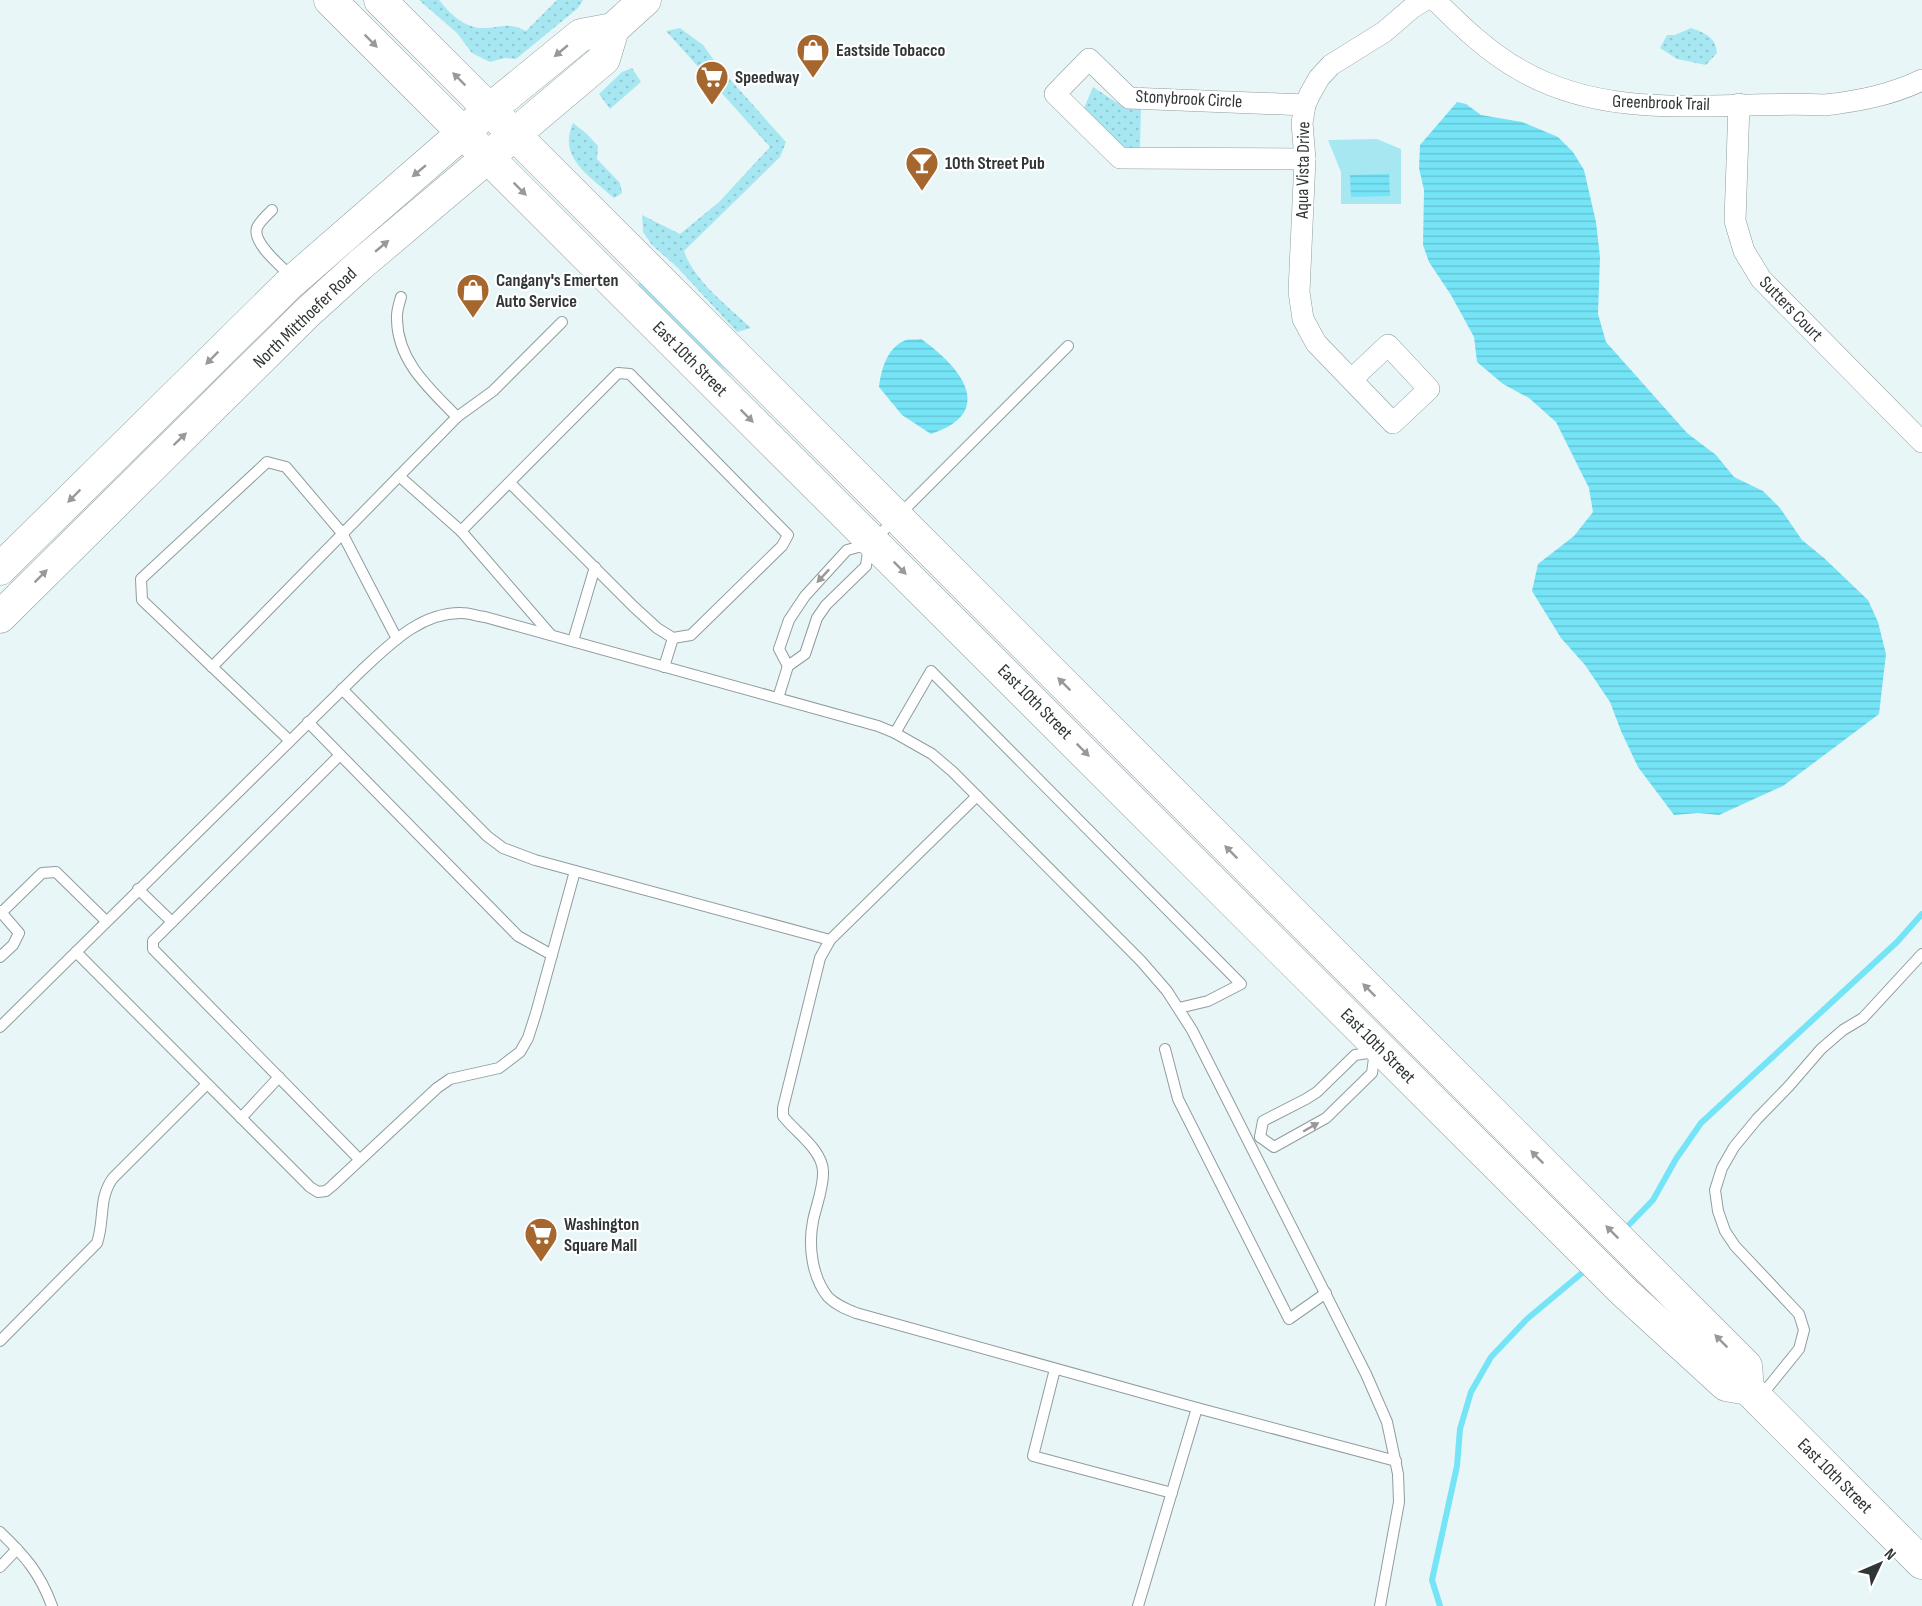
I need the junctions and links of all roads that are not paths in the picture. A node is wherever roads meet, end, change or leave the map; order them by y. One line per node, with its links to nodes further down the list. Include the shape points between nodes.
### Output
1 (330, 0): 11 (main road, East 10th Street, one-way to 11)
2 (380, 0): 10 (main road, East 10th Street, one-way to 2)
3 (645, 0): 6 (main road)
4 (1425, 0): 9 (street, Aqua Vista Drive, via 1384,32 1331,65 1318,78)
5 (1435, 0): 8 (street, Greenbrook Trail, via 1503,60 1557,88 1633,105)
6 (613, 29): 10 (main road, North Mitthoefer Road, one-way to 10, via 581,34); 12 (main road, North Mitthoefer Road, via 604,59)
7 (1922, 80): 8 (street, Greenbrook Trail, via 1885,95 1851,102)
8 (1739, 104): 23 (street, Sutters Court, via 1734,212 1750,264)
9 (1305, 105): 14 (street, Aqua Vista Drive); 14 (street, Stonybrook Circle, via 1129,98 1089,59 1055,94 1120,158)
10 (489, 110): 11 (main road, North Mitthoefer Road); 12 (main road, East 10th Street)
11 (464, 133): 13 (main road, East 10th Street); 16 (main road, North Mitthoefer Road, one-way to 16)
12 (515, 135): 13 (main road, North Mitthoefer Road); 26 (main road, East 10th Street)
13 (488, 158): 20 (main road, North Mitthoefer Road, one-way to 13, via 360,265); 29 (main road, East 10th Street, one-way to 29)
14 (1305, 159): 21 (street, Aqua Vista Drive, via 1300,306 1305,326 1316,343)
15 (272, 210): 16 (lane, via 257,228 256,238)
16 (294, 279): 20 (main road, via 301,292 297,300 250,347); 31 (main road, North Mitthoefer Road, one-way to 31)
17 (401, 297): 22 (lane, via 397,319 402,348 417,375)
18 (562, 322): 22 (lane, via 493,391)
19 (1068, 346): 26 (lane)
20 (244, 376): 32 (main road, North Mitthoefer Road, one-way to 20)
21 (1352, 379)
22 (457, 417): 24 (lane)
23 (1922, 442)
24 (399, 476): 27 (lane); 28 (lane)
25 (510, 483): 27 (lane); 30 (lane); 34 (lane, via 618,373 630,374 788,535 782,546 691,635)
26 (897, 517): 29 (lane); 61 (main road, East 10th Street, one-way to 26)
27 (461, 531): 33 (lane)
28 (342, 532): 35 (lane); 38 (lane); 38 (lane, via 286,467 267,462 141,579 142,600)
29 (871, 542): 37 (lane, via 866,566 826,605 811,630 805,654); 37 (lane, one-way to 37, via 847,550 796,607 779,649); 61 (main road, East 10th Street, one-way to 61)
30 (595, 567): 34 (lane, via 649,621); 36 (lane)
31 (0, 569)
32 (0, 617)
33 (552, 635): 35 (lane, via 461,613 424,621); 36 (lane)
34 (673, 638): 39 (lane)
35 (397, 639): 40 (lane)
36 (573, 641): 39 (lane)
37 (788, 666): 41 (lane)
38 (212, 667): 44 (lane)
39 (664, 667): 41 (lane)
40 (342, 689): 42 (lane); 49 (lane, via 490,838 517,855)
41 (778, 698): 43 (lane)
42 (308, 722): 44 (lane); 45 (lane)
43 (895, 733): 46 (lane, via 932,754); 59 (lane, via 931,671 1241,984 1208,1002)
44 (290, 741): 48 (lane)
45 (340, 755): 53 (lane); 57 (lane, via 518,936)
46 (977, 796): 54 (lane); 59 (lane, via 1141,961)
47 (186, 825): 48 (lane)
48 (195, 834): 50 (lane)
49 (575, 871): 54 (lane); 57 (lane)
50 (138, 890): 52 (lane); 53 (lane)
51 (1, 912): 52 (lane, via 42,873 56,872); 58 (lane, via 19,933)
52 (106, 921): 55 (lane)
53 (172, 922): 63 (lane, via 153,941 153,949)
54 (830, 940): 71 (lane, via 820,958 783,1108 783,1116 817,1153 824,1171 811,1242 813,1268 820,1283 828,1297 856,1314)
55 (76, 952): 60 (lane); 64 (lane)
56 (1922, 954): 72 (lane, via 1863,1018 1821,1049 1757,1119 1722,1168 1715,1190 1725,1231 1799,1314 1804,1330 1799,1349)
57 (552, 955): 68 (lane, via 528,1038 520,1052 498,1068 450,1079)
58 (0, 957)
59 (1179, 1008): 67 (lane)
60 (0, 1027)
61 (1387, 1039): 66 (lane, via 1355,1055 1317,1092 1263,1120); 66 (lane, one-way to 61, via 1274,1147 1326,1118 1372,1074); 72 (main road, East 10th Street, via 1622,1290 1726,1385); 72 (main road, East 10th Street, one-way to 61, via 1746,1365 1578,1199)
62 (1165, 1049): 69 (lane, via 1178,1099 1288,1319)
63 (279, 1077): 65 (lane); 68 (lane)
64 (207, 1084): 65 (lane); 70 (lane, via 113,1178 105,1188 97,1243)
65 (241, 1118): 68 (lane, via 318,1192 326,1191)
66 (1260, 1137): 67 (lane)
67 (1249, 1143): 69 (lane)
68 (360, 1160)
69 (1326, 1293): 74 (lane, via 1378,1399)
70 (0, 1341)
71 (1055, 1369): 73 (lane); 75 (lane, via 1033,1456)
72 (1754, 1394): 78 (main road, East 10th Street)
73 (1197, 1408): 74 (lane); 75 (lane)
74 (1396, 1461): 83 (lane, via 1398,1502)
75 (1172, 1493): 82 (lane)
76 (0, 1532): 77 (lane)
77 (17, 1549): 79 (lane); 80 (lane, via 38,1573)
78 (1922, 1563)
79 (0, 1567)
80 (51, 1602): 81 (lane)
81 (41, 1606)
82 (1138, 1606)
83 (1380, 1606)

